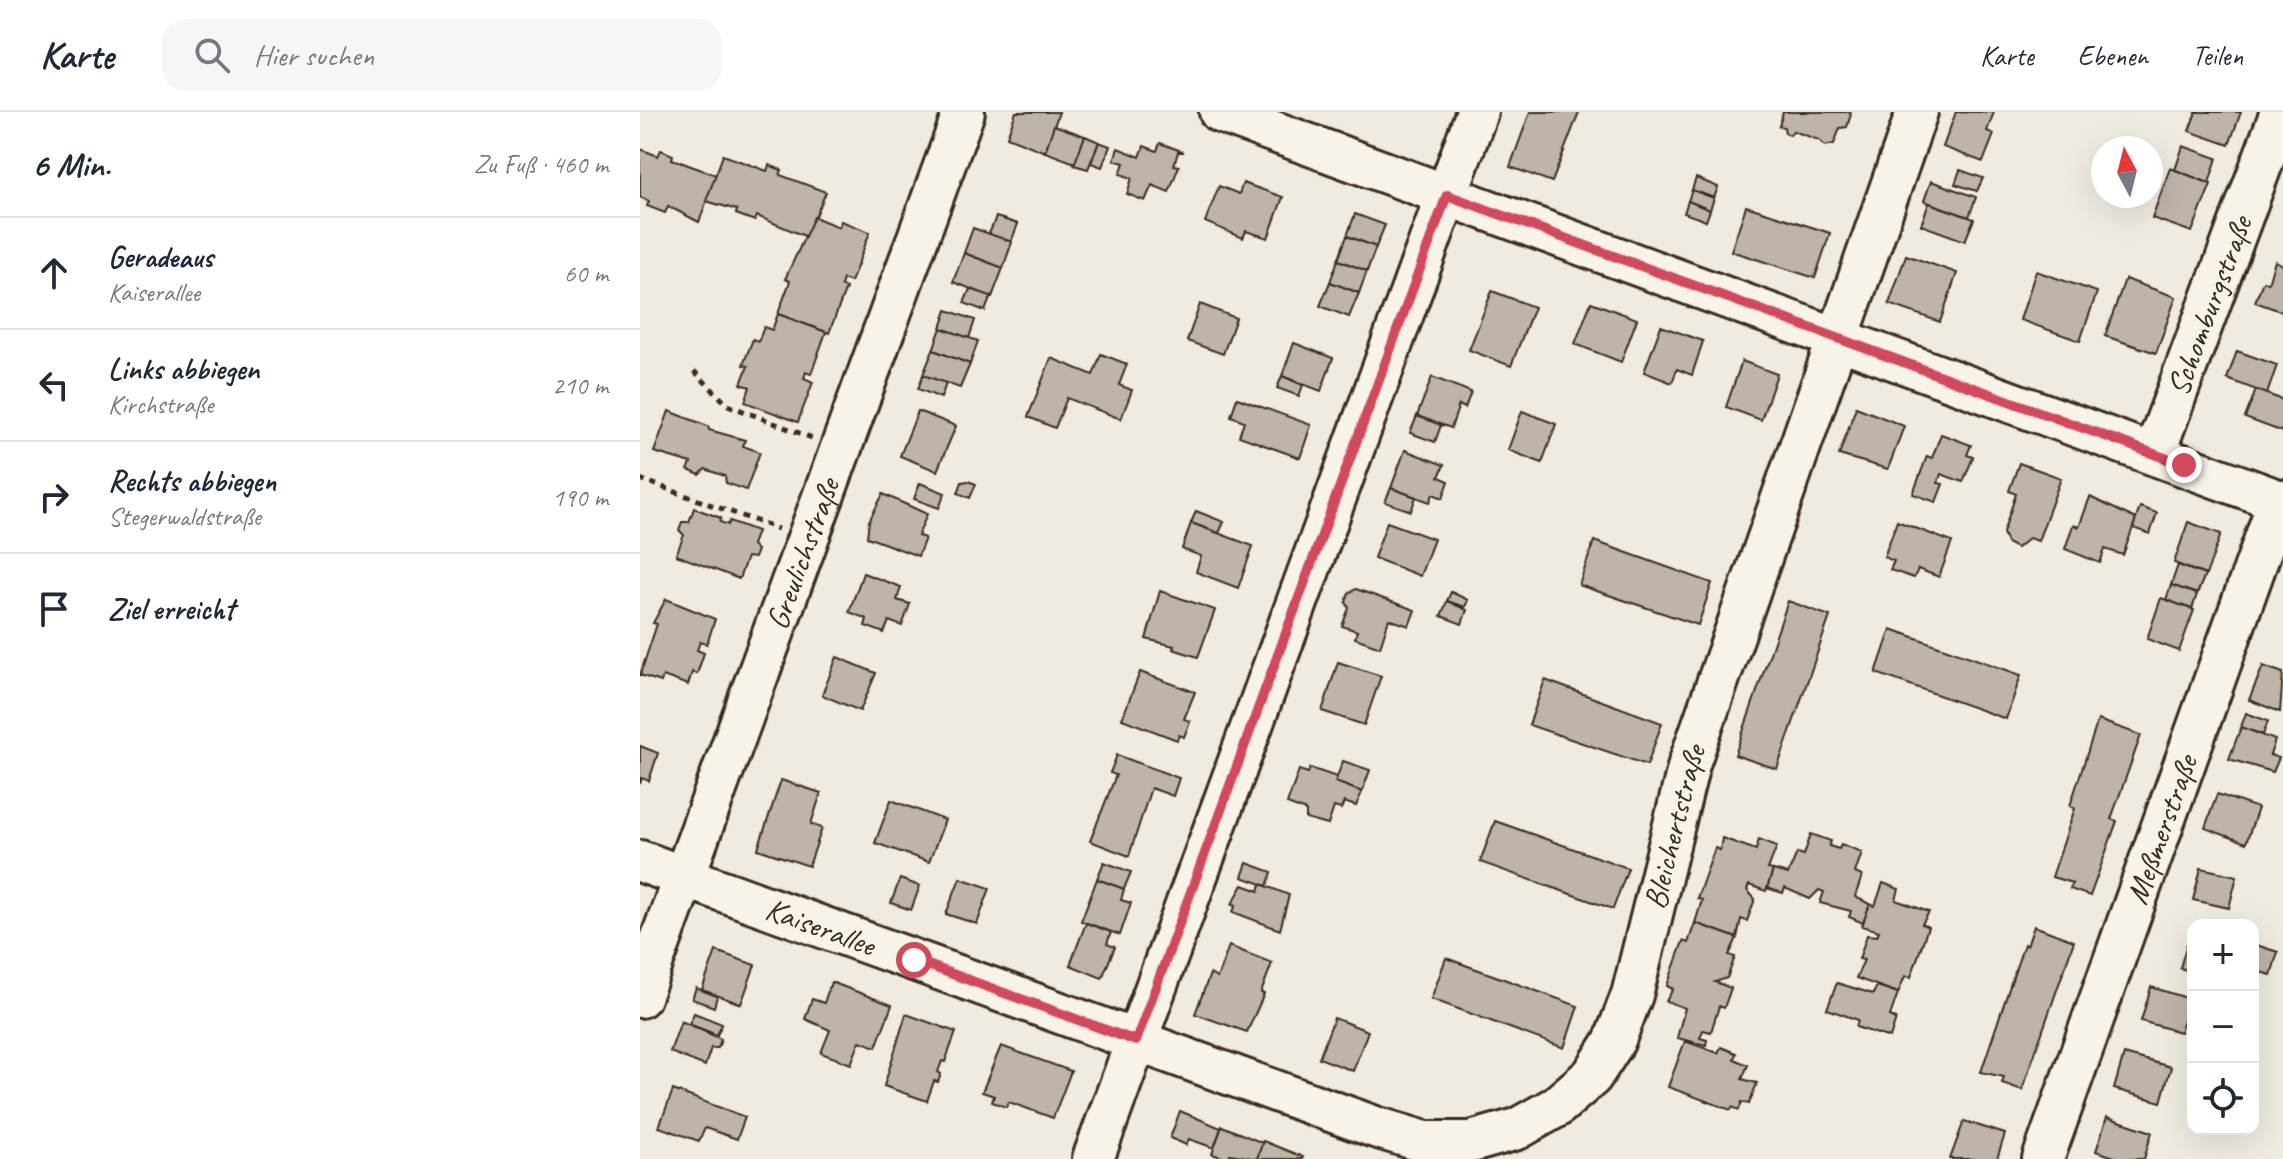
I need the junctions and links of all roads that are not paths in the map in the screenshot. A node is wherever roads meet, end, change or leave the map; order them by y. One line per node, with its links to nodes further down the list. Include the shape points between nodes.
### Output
1 (964, 112): 11 (street, Greulichstraße)
2 (1220, 112): 6 (street)
3 (1477, 112): 6 (street)
4 (1917, 112): 7 (street, Bleichertstraße)
5 (2281, 112): 8 (street, Schomburgstraße)
6 (1447, 195): 7 (street); 13 (street)
7 (1837, 338): 8 (street); 13 (street, Bleichertstraße, via 1689,764 1632,995 1614,1042 1592,1076 1556,1107 1517,1129 1471,1142 1425,1142)
8 (2154, 454): 9 (street)
9 (2281, 501): 15 (street, Meßmerstraße)
10 (640, 861): 11 (street, Kaiserallee)
11 (684, 876): 12 (street, Greulichstraße); 13 (street, Kaiserallee)
12 (640, 997)
13 (1136, 1041): 14 (street)
14 (1093, 1159)
15 (2043, 1159)

